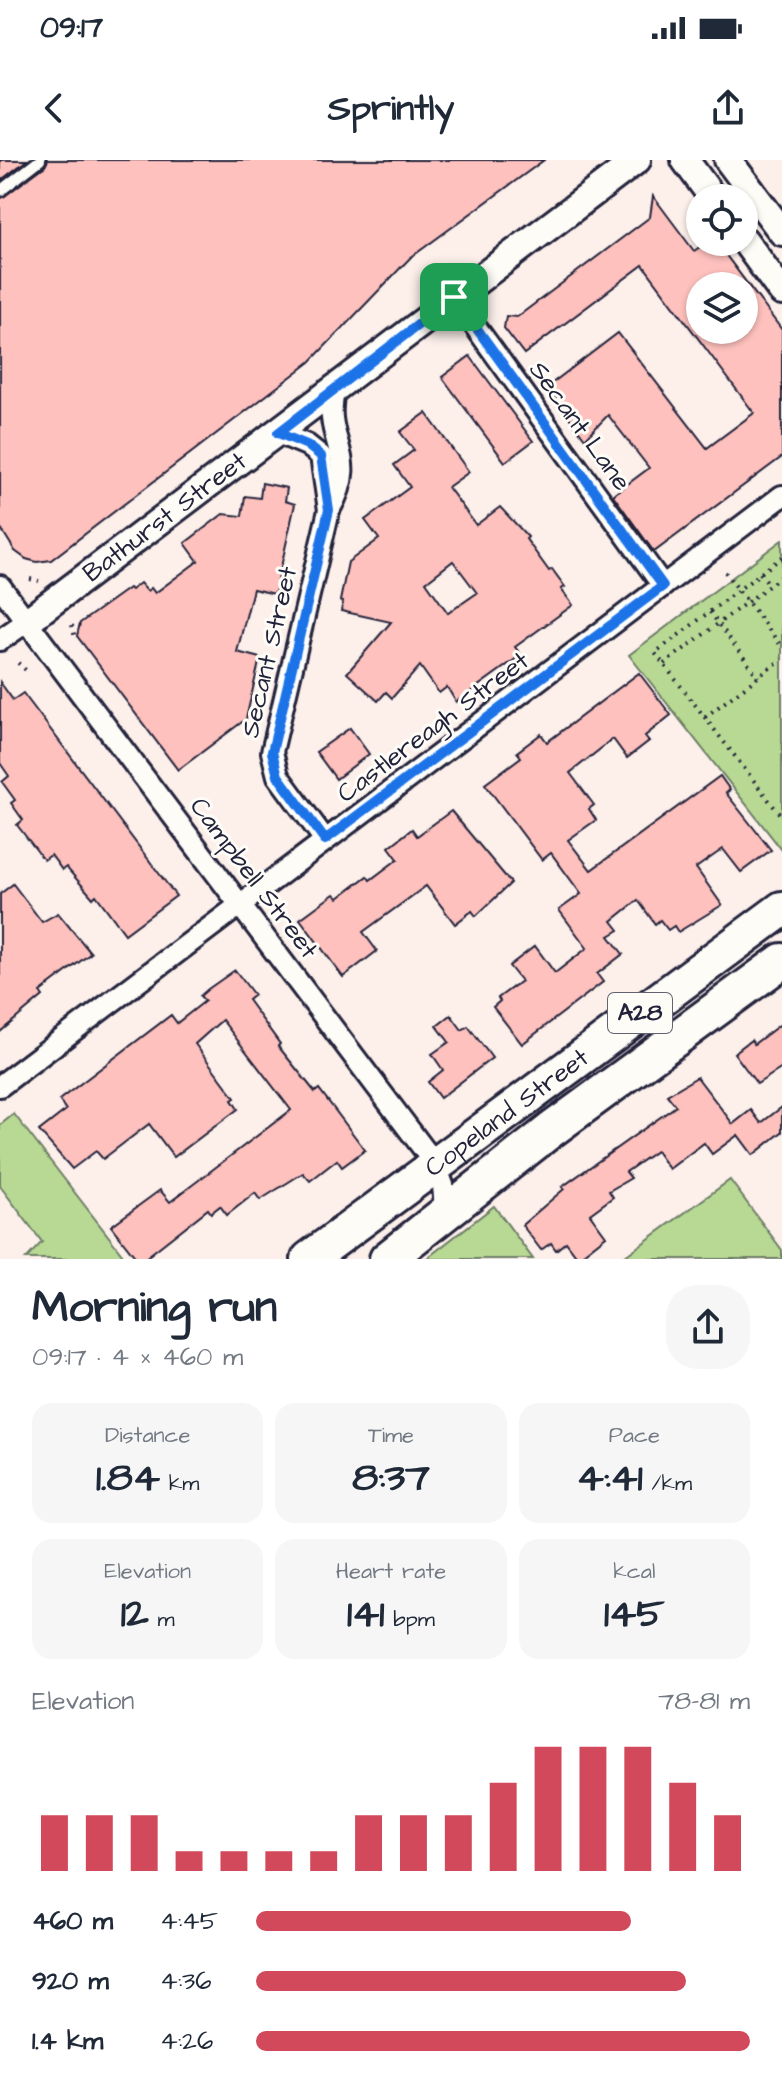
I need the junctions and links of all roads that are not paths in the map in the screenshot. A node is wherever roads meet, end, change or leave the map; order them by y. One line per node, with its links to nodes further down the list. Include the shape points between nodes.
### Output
1 (40, 160): 6 (lane)
2 (637, 160): 10 (street, Bathurst Street)
3 (685, 160): 5 (street)
4 (728, 160): 7 (street)
5 (703, 184)
6 (0, 191)
7 (782, 232)
8 (756, 256): 9 (street)
9 (782, 292)
10 (454, 297): 11 (street, Bathurst Street); 16 (street, Secant Lane)
11 (334, 391): 12 (street, Bathurst Street); 14 (street, Secant Street, via 330,416 344,476)
12 (278, 433): 14 (street, Secant Street, via 321,456); 17 (street, Bathurst Street)
13 (782, 496): 16 (street, Castlereagh Street)
14 (329, 510): 19 (street, Secant Street, via 272,752 278,776)
15 (0, 586): 17 (street, Campbell Street)
16 (663, 586): 19 (street, Castlereagh Street)
17 (26, 622): 18 (street, Bathurst Street); 20 (street, Campbell Street)
18 (0, 640)
19 (325, 840): 20 (street, Castlereagh Street)
20 (240, 905): 23 (street, Castlereagh Street); 24 (street, Campbell Street)
21 (782, 909): 24 (highway, Copeland Street / A28)
22 (782, 961): 25 (highway, Copeland Street / A28)
23 (0, 1086)
24 (435, 1164): 25 (street, Campbell Street); 26 (highway, Copeland Street / A28)
25 (445, 1210): 27 (highway, Copeland Street / A28)
26 (309, 1259)
27 (387, 1259)

